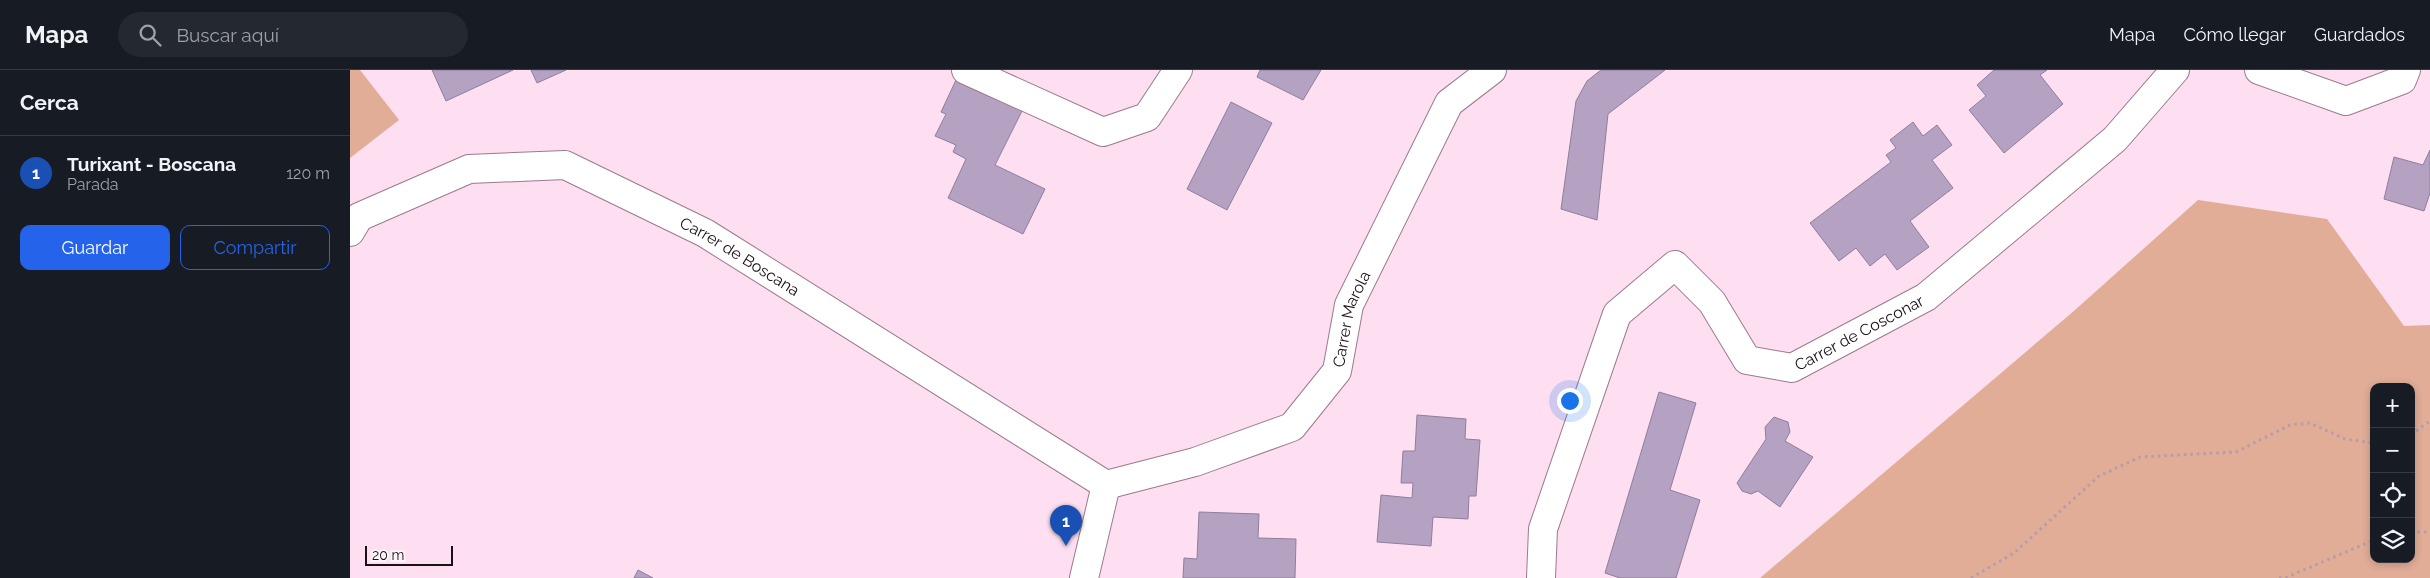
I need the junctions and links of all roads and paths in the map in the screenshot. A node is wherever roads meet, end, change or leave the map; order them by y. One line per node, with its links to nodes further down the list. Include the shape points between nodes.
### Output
1 (966, 70): 2 (street, via 1102,132 1147,117)
2 (1178, 70)
3 (1492, 70): 11 (street, Carrer Marola, via 1449,103 1349,305 1337,371 1292,428 1195,462)
4 (2175, 70): 16 (street, Carrer de Cosconar, via 2115,139 1926,297 1792,368 1747,360 1712,302 1675,265 1617,314 1543,529)
5 (2259, 70): 6 (street, via 2346,101 2402,80)
6 (2406, 70)
7 (350, 232): 11 (street, Carrer de Boscana, via 359,217 469,169 565,165 704,233)
8 (2430, 421): 9 (path)
9 (2415, 432)
10 (2370, 443): 17 (path, via 2345,438 2310,423 2290,425 2236,452 2140,457 2099,476 2014,552)
11 (1106, 485): 15 (street)
12 (2415, 532): 13 (path)
13 (2430, 532)
14 (2370, 542): 18 (path)
15 (1084, 578)
16 (1541, 578)
17 (1971, 578)
18 (2279, 578)

